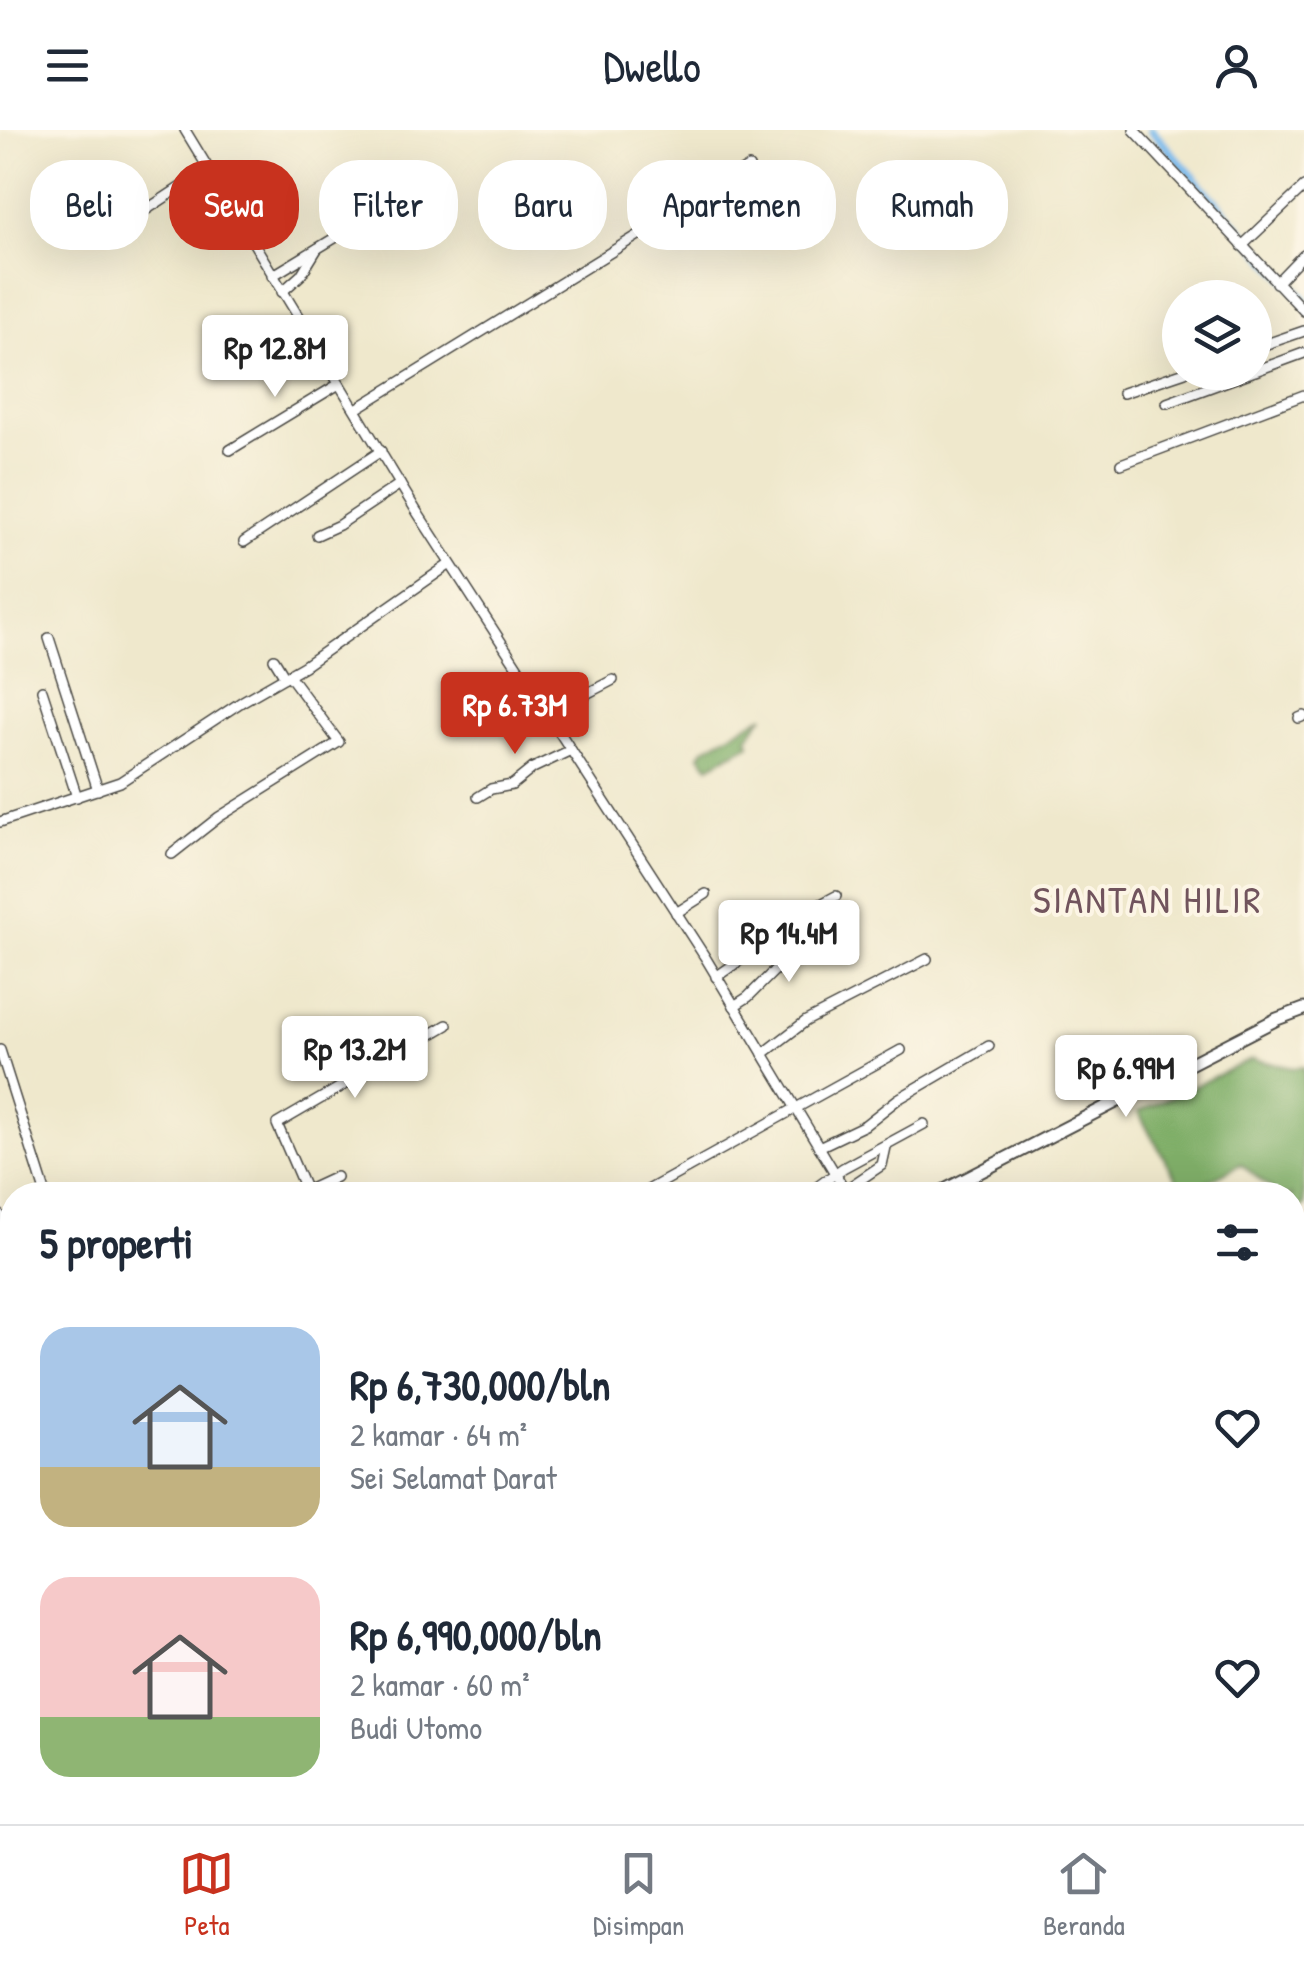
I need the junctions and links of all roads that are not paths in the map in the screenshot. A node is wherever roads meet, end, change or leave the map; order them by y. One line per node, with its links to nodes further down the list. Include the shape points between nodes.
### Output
1 (185, 130): 3 (street)
2 (1134, 130): 6 (street)
3 (203, 160)
4 (1304, 187): 6 (street)
5 (627, 243): 24 (street)
6 (1244, 244): 11 (street)
7 (319, 247): 10 (street); 12 (street)
8 (256, 250): 10 (street)
9 (1304, 254): 11 (street)
10 (272, 276): 12 (street)
11 (1280, 278): 13 (street)
12 (289, 286): 19 (street)
13 (1304, 311)
14 (1304, 331): 15 (street)
15 (1272, 342)
16 (1304, 354): 17 (street)
17 (1272, 365)
18 (1162, 380): 21 (street)
19 (340, 384): 24 (street); 25 (street)
20 (1203, 390): 23 (street)
21 (1123, 394)
22 (1304, 395): 27 (street)
23 (1167, 403)
24 (360, 407): 26 (street)
25 (230, 450)
26 (381, 451): 28 (street); 30 (street)
27 (1121, 464)
28 (400, 484): 29 (street); 31 (street)
29 (317, 536)
30 (244, 542)
31 (450, 564): 34 (street); 37 (street)
32 (49, 638): 39 (street)
33 (274, 659): 34 (street)
34 (287, 676): 39 (street, via 126,779); 43 (street, via 339,742)
35 (613, 680): 37 (street, via 586,694 584,705)
36 (42, 690): 40 (street)
37 (563, 724): 38 (street)
38 (571, 750): 41 (street); 46 (street)
39 (98, 790): 40 (street)
40 (77, 797): 42 (street)
41 (478, 797)
42 (0, 822)
43 (172, 854)
44 (706, 894): 46 (street)
45 (836, 896): 49 (street, via 761,936)
46 (683, 908): 49 (street)
47 (813, 948): 50 (street, via 780,965)
48 (928, 959): 56 (street, via 806,1021)
49 (723, 973): 50 (street)
50 (740, 1002): 56 (street)
51 (1304, 1009): 70 (street)
52 (447, 1025): 64 (street, via 277,1124)
53 (988, 1046): 59 (street)
54 (0, 1050): 63 (street)
55 (901, 1050): 57 (street)
56 (766, 1052): 57 (street)
57 (798, 1105): 59 (street); 66 (street)
58 (924, 1124): 60 (street)
59 (828, 1142): 61 (street)
60 (886, 1147): 61 (street); 69 (street, via 882,1164)
61 (844, 1168): 67 (street); 68 (street)
62 (336, 1177): 65 (street)
63 (42, 1182)
64 (297, 1182)
65 (325, 1182)
66 (662, 1182)
67 (824, 1182)
68 (850, 1182)
69 (859, 1182)
70 (960, 1182)

